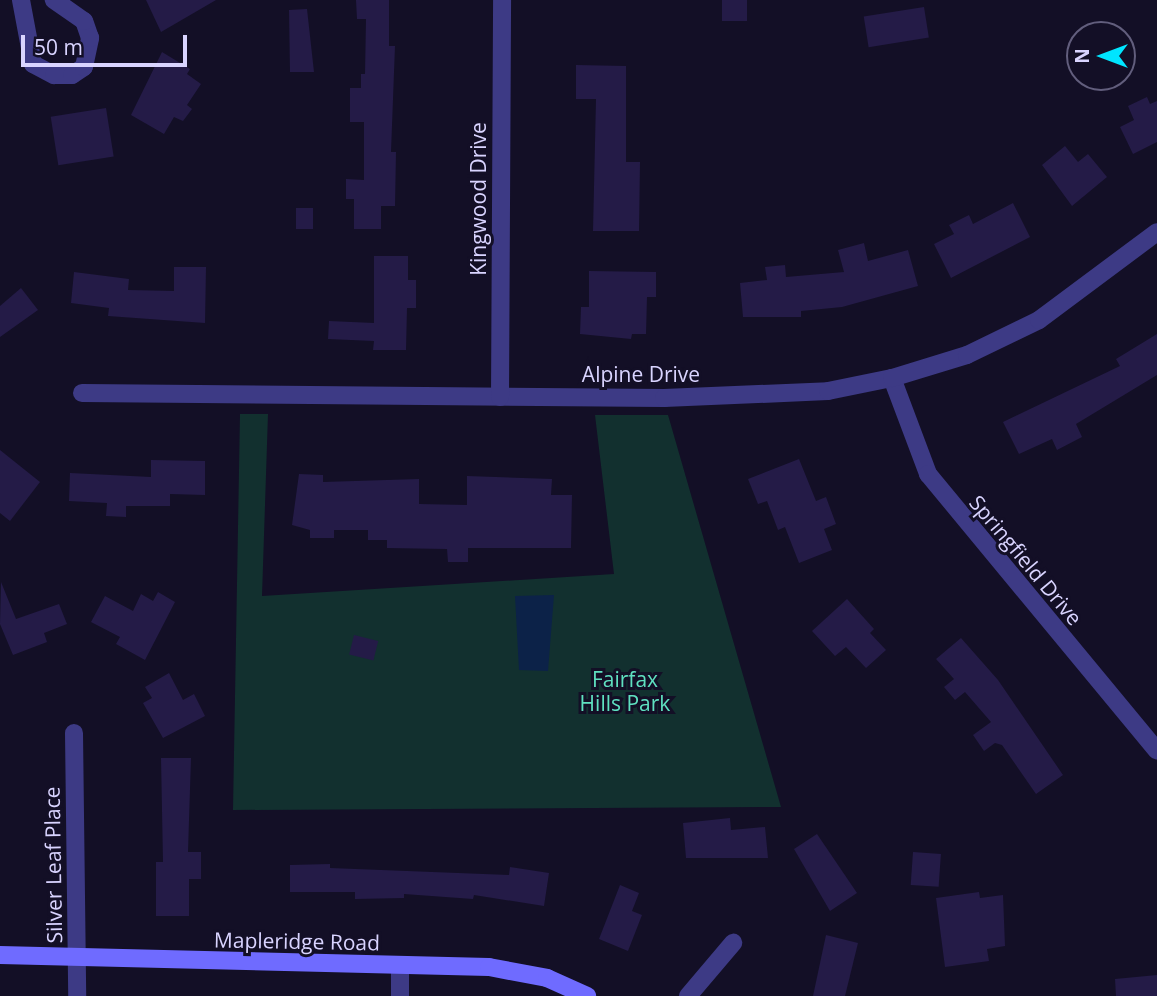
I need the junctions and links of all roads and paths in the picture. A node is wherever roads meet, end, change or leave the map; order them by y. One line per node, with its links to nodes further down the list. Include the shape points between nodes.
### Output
1 (20, 0): 2 (street, via 33,64 54,75 72,75 84,67 90,38 84,21)
2 (54, 0)
3 (502, 0): 7 (street, Kingwood Drive)
4 (1157, 232): 5 (street, Alpine Drive, via 1040,320 967,355)
5 (892, 378): 7 (street, Alpine Drive, via 778,396); 9 (street, Springfield Drive, via 928,474)
6 (82, 393): 7 (street, Alpine Drive)
7 (500, 397)
8 (75, 733): 12 (street, Silver Leaf Place)
9 (1157, 751)
10 (733, 943): 17 (street)
11 (0, 955): 12 (street, Mapleridge Road)
12 (77, 956): 13 (street, Mapleridge Road); 14 (street, Silver Leaf Place)
13 (400, 966): 15 (street); 16 (street, Mapleridge Road, via 489,967 547,978)
14 (77, 996)
15 (400, 996)
16 (587, 996)
17 (688, 996)

